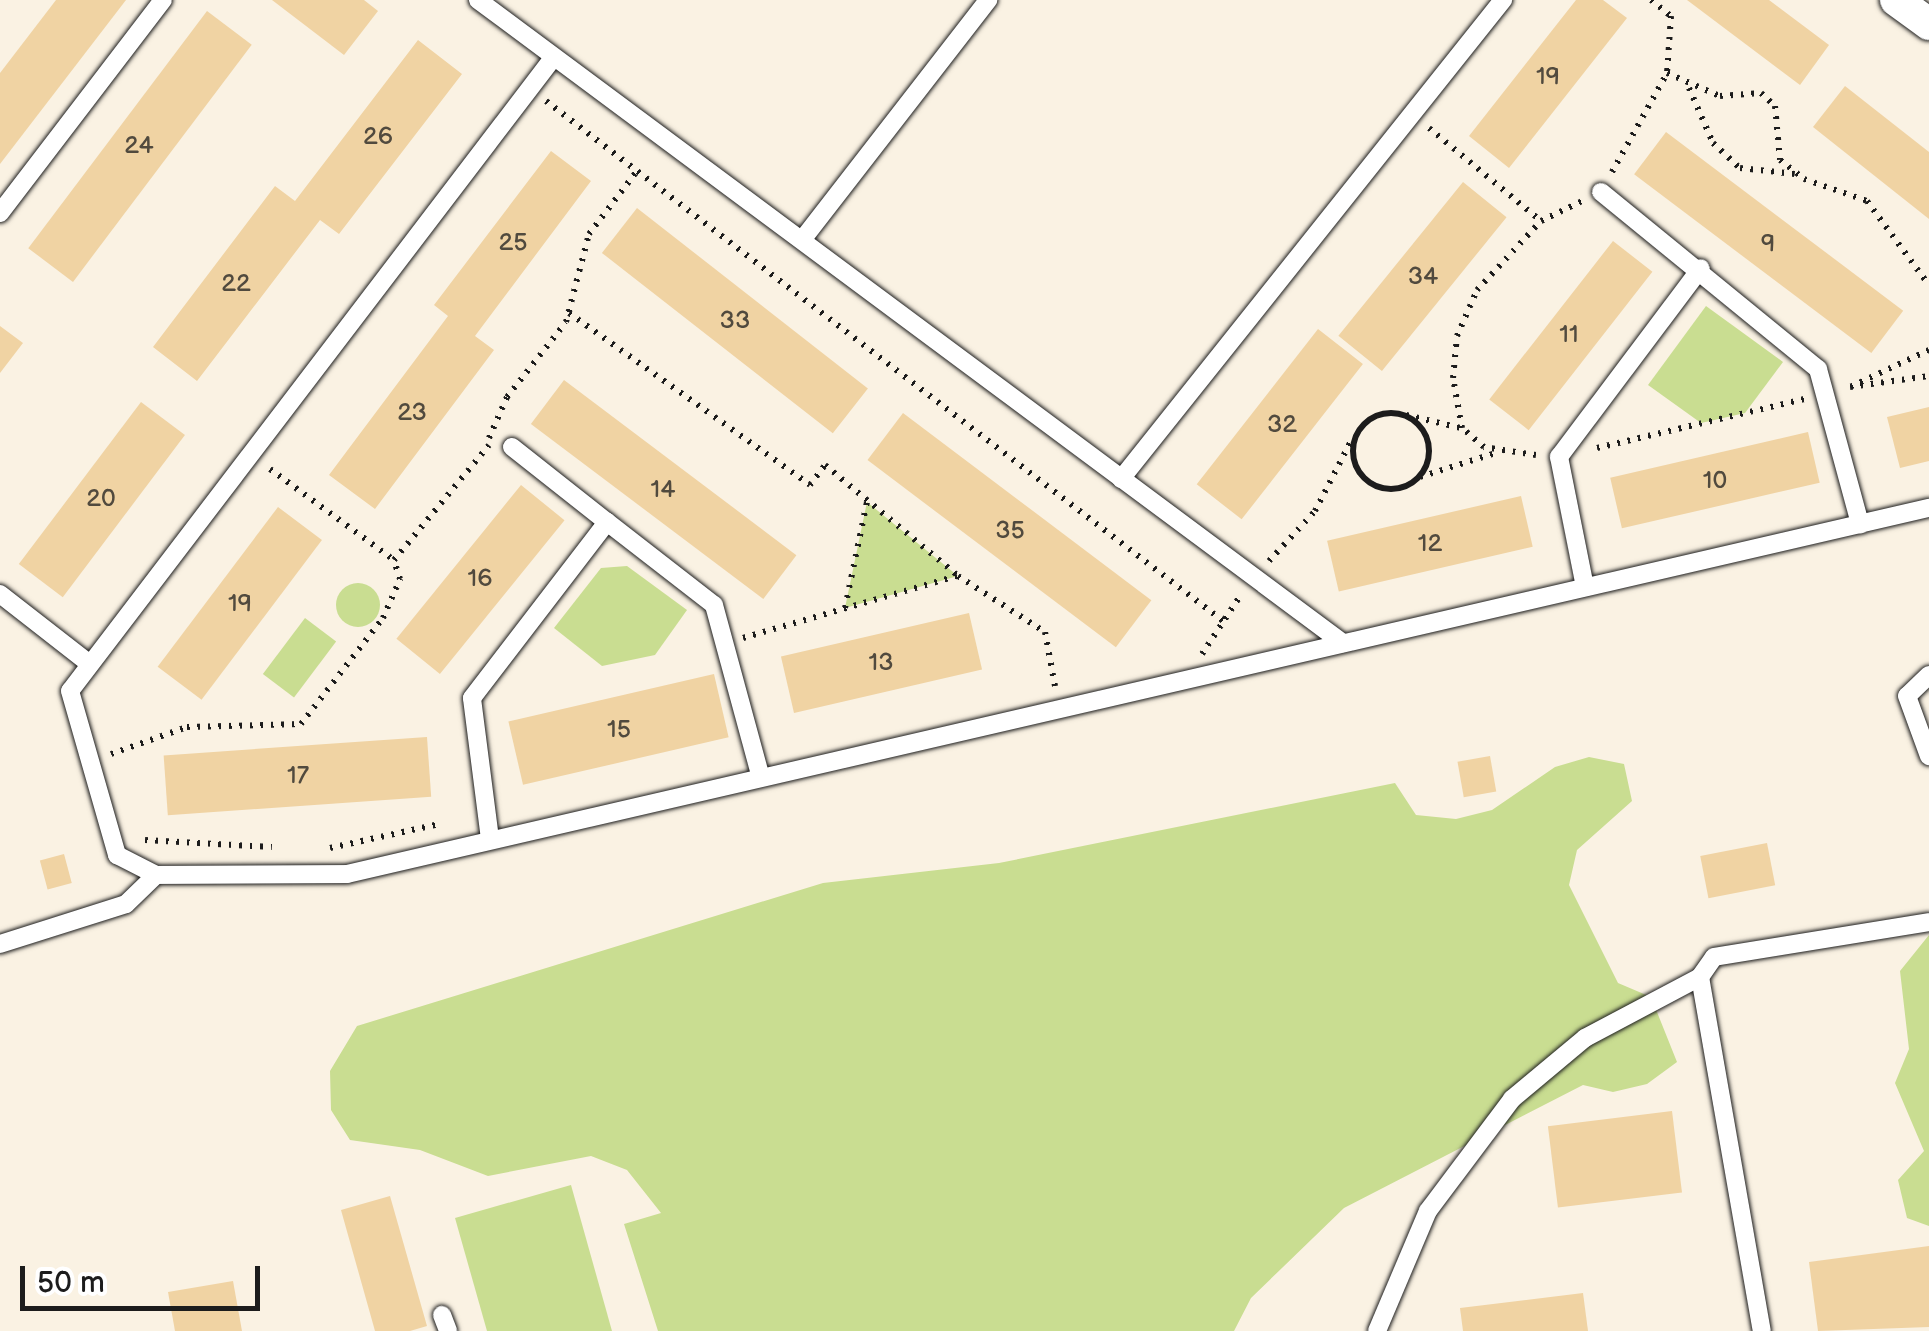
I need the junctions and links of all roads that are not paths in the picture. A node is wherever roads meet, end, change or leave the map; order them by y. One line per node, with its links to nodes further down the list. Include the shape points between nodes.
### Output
1 (163, 0): 9 (lane)
2 (478, 0): 7 (lane)
3 (988, 0): 10 (lane)
4 (1503, 0): 13 (lane)
5 (1899, 1): 6 (street)
6 (1929, 24)
7 (553, 58): 10 (lane); 20 (lane)
8 (1600, 192): 11 (lane)
9 (0, 213)
10 (802, 240): 13 (lane)
11 (1701, 268): 16 (lane, via 1818,368); 17 (lane, via 1558,457)
12 (512, 447): 15 (lane)
13 (1121, 479): 19 (lane)
14 (1929, 508): 16 (lane)
15 (607, 522): 23 (lane, via 714,605); 24 (lane, via 472,698)
16 (1860, 524): 17 (lane)
17 (1586, 588): 19 (lane)
18 (0, 594): 20 (lane)
19 (1343, 643): 23 (lane)
20 (90, 664): 25 (lane, via 70,691 117,855)
21 (1929, 675): 22 (lane, via 1908,696)
22 (1929, 756)
23 (760, 774): 24 (lane)
24 (490, 839): 25 (lane, via 348,874)
25 (156, 875): 27 (lane, via 126,904)
26 (1929, 922): 28 (lane, via 1755,946 1714,958)
27 (0, 944)
28 (1700, 977): 29 (lane, via 1585,1038 1512,1100 1428,1211); 30 (lane)
29 (1377, 1331)
30 (1762, 1331)

